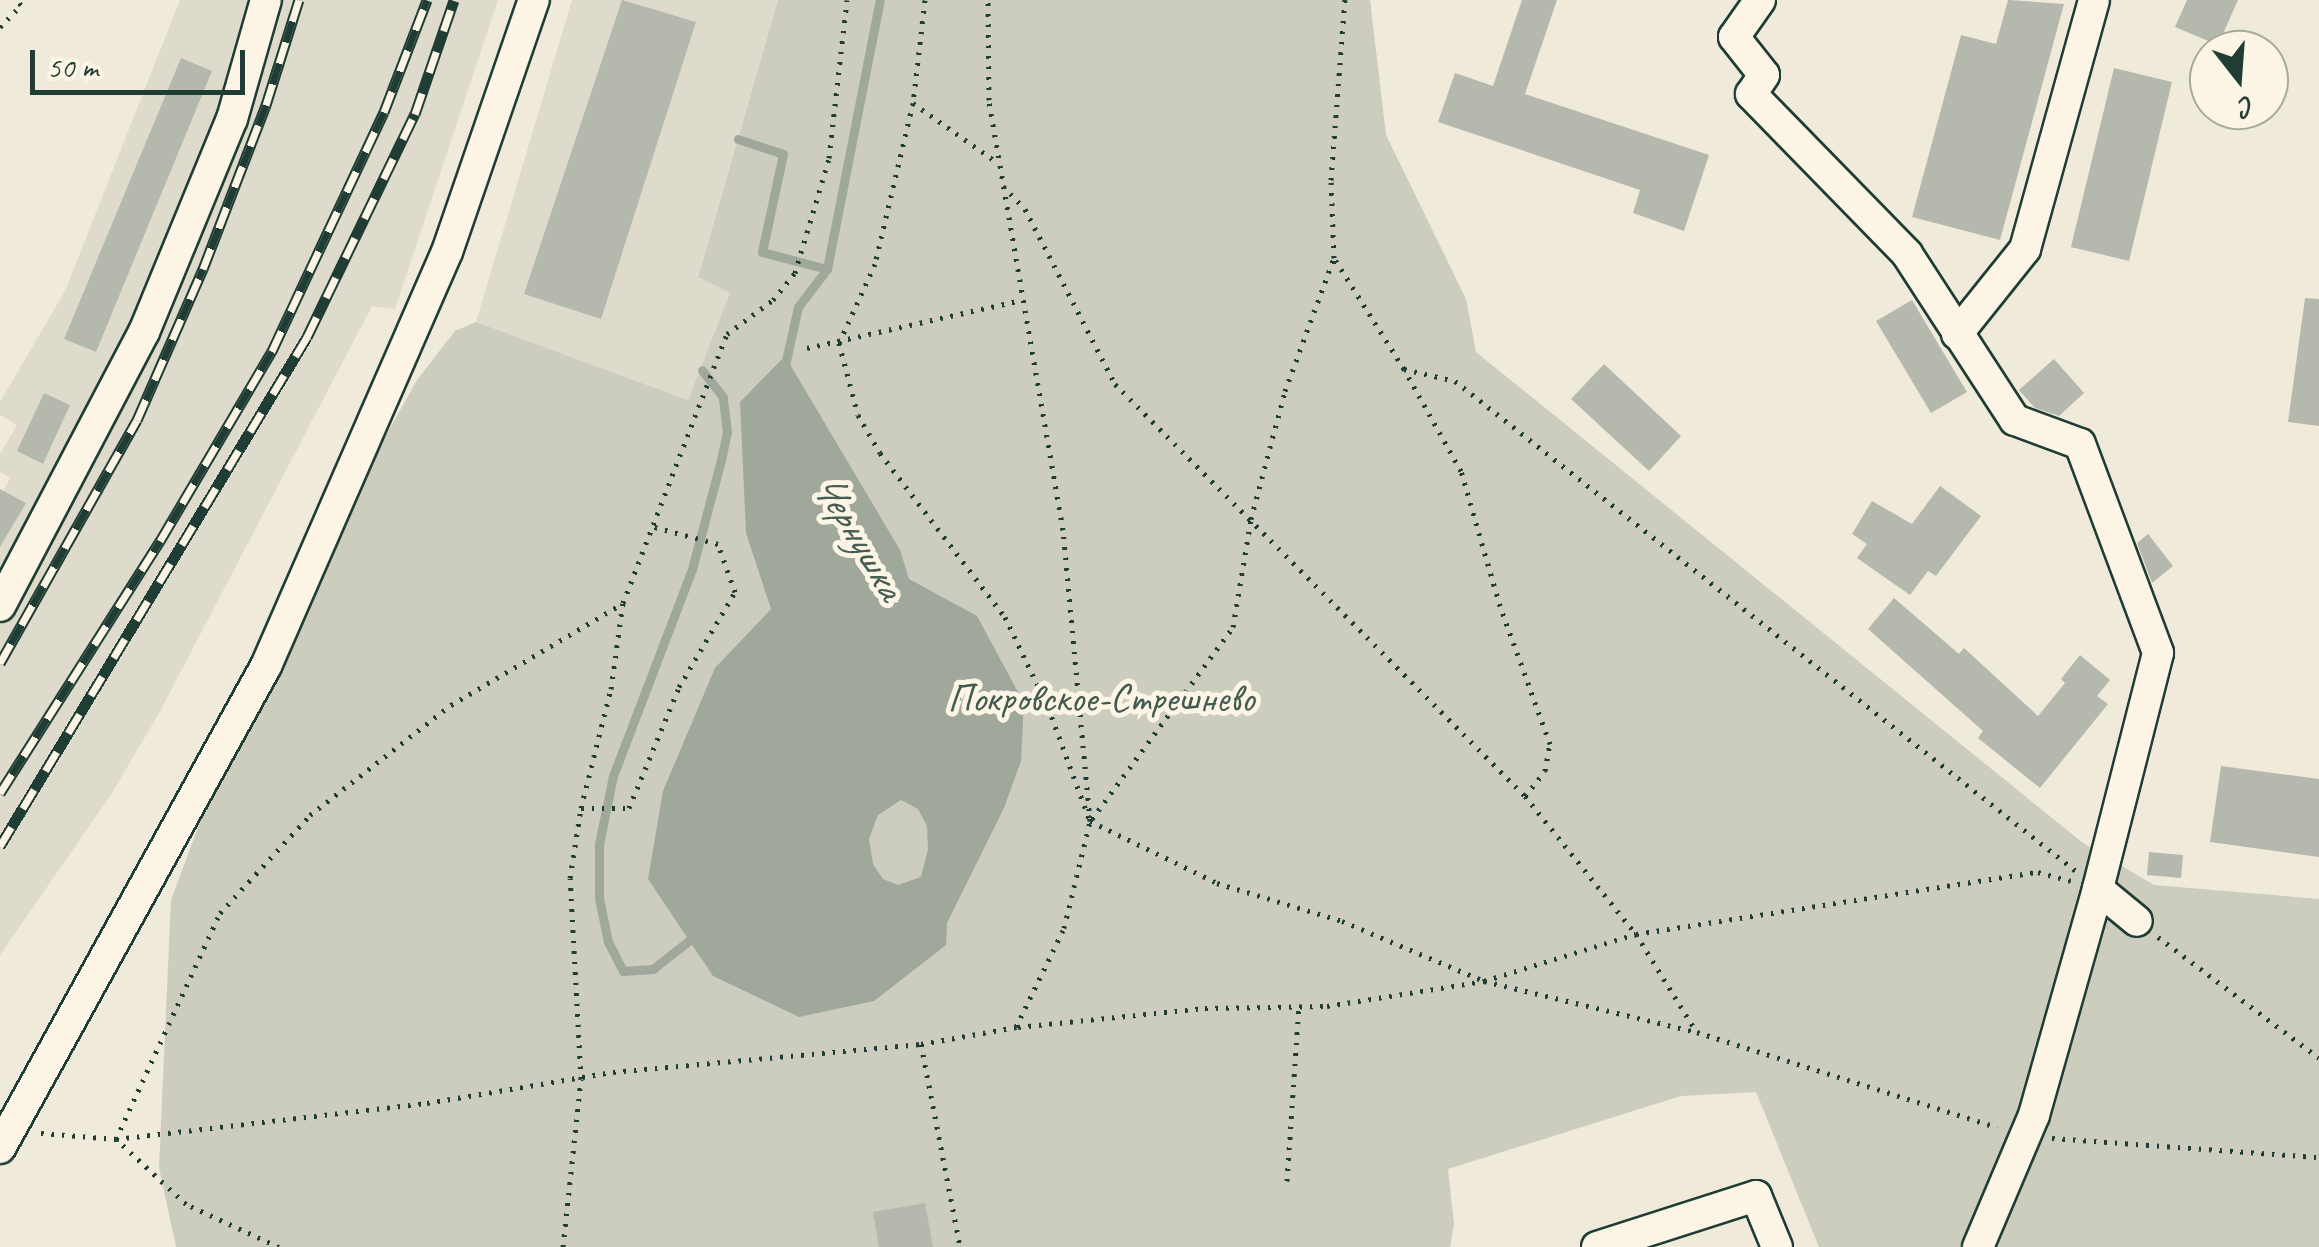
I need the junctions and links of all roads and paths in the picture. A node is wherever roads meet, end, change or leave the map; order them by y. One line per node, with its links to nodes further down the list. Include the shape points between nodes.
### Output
1 (16, 0): 10 (path, via 21,5)
2 (266, 0): 23 (lane, via 232,119 144,332)
3 (534, 0): 38 (lane, via 447,252 266,666)
4 (847, 0): 21 (path, via 829,158 795,273 727,334)
5 (925, 0): 11 (path)
6 (988, 0): 12 (path, via 989,100)
7 (1345, 0): 14 (path, via 1331,180)
8 (1760, 0): 16 (lane, via 1734,37 1764,75 1751,94 1906,254)
9 (2094, 0): 16 (lane, via 2025,249)
10 (0, 27)
11 (913, 104): 12 (path); 17 (path, via 875,264)
12 (998, 163): 13 (path)
13 (1001, 184): 15 (path); 20 (path, via 1026,209 1115,384)
14 (1334, 258): 19 (path); 20 (path, via 1285,391)
15 (1020, 300): 17 (path); 26 (path, via 1063,530)
16 (1957, 334): 27 (lane, via 2015,420 2080,444 2158,653)
17 (839, 343): 18 (path); 26 (path, via 858,415 880,452 1005,616)
18 (807, 348)
19 (1404, 368): 24 (path, via 1461,471 1550,744 1545,771); 27 (path, via 1455,381)
20 (1251, 519): 24 (path); 26 (path, via 1233,627)
21 (651, 526): 22 (path); 25 (path, via 713,542 735,592 679,687 629,808)
22 (623, 603): 25 (path, via 605,719); 39 (path, via 452,705 310,815 220,913)
23 (0, 606)
24 (1525, 796): 29 (path)
25 (581, 808): 36 (path, via 570,878)
26 (1090, 821): 30 (path, via 1217,883 1342,921); 32 (path, via 1064,928)
27 (2098, 889): 28 (lane); 29 (path, via 2038,872); 37 (lane)
28 (2137, 921): 35 (path)
29 (1636, 934): 30 (path); 33 (path)
30 (1484, 981): 31 (path); 33 (path)
31 (1299, 1006): 32 (path); 41 (path)
32 (1016, 1027): 34 (path)
33 (1697, 1032): 37 (path)
34 (921, 1044): 36 (path); 44 (path)
35 (2319, 1058)
36 (581, 1079): 39 (path); 43 (path)
37 (2025, 1136): 40 (path); 47 (lane)
38 (7, 1139): 39 (path)
39 (116, 1140): 42 (path, via 186,1204)
40 (2319, 1157)
41 (1287, 1180)
42 (279, 1247)
43 (563, 1247)
44 (960, 1247)
45 (1596, 1247): 46 (lane, via 1756,1196)
46 (1777, 1247)
47 (1978, 1247)

